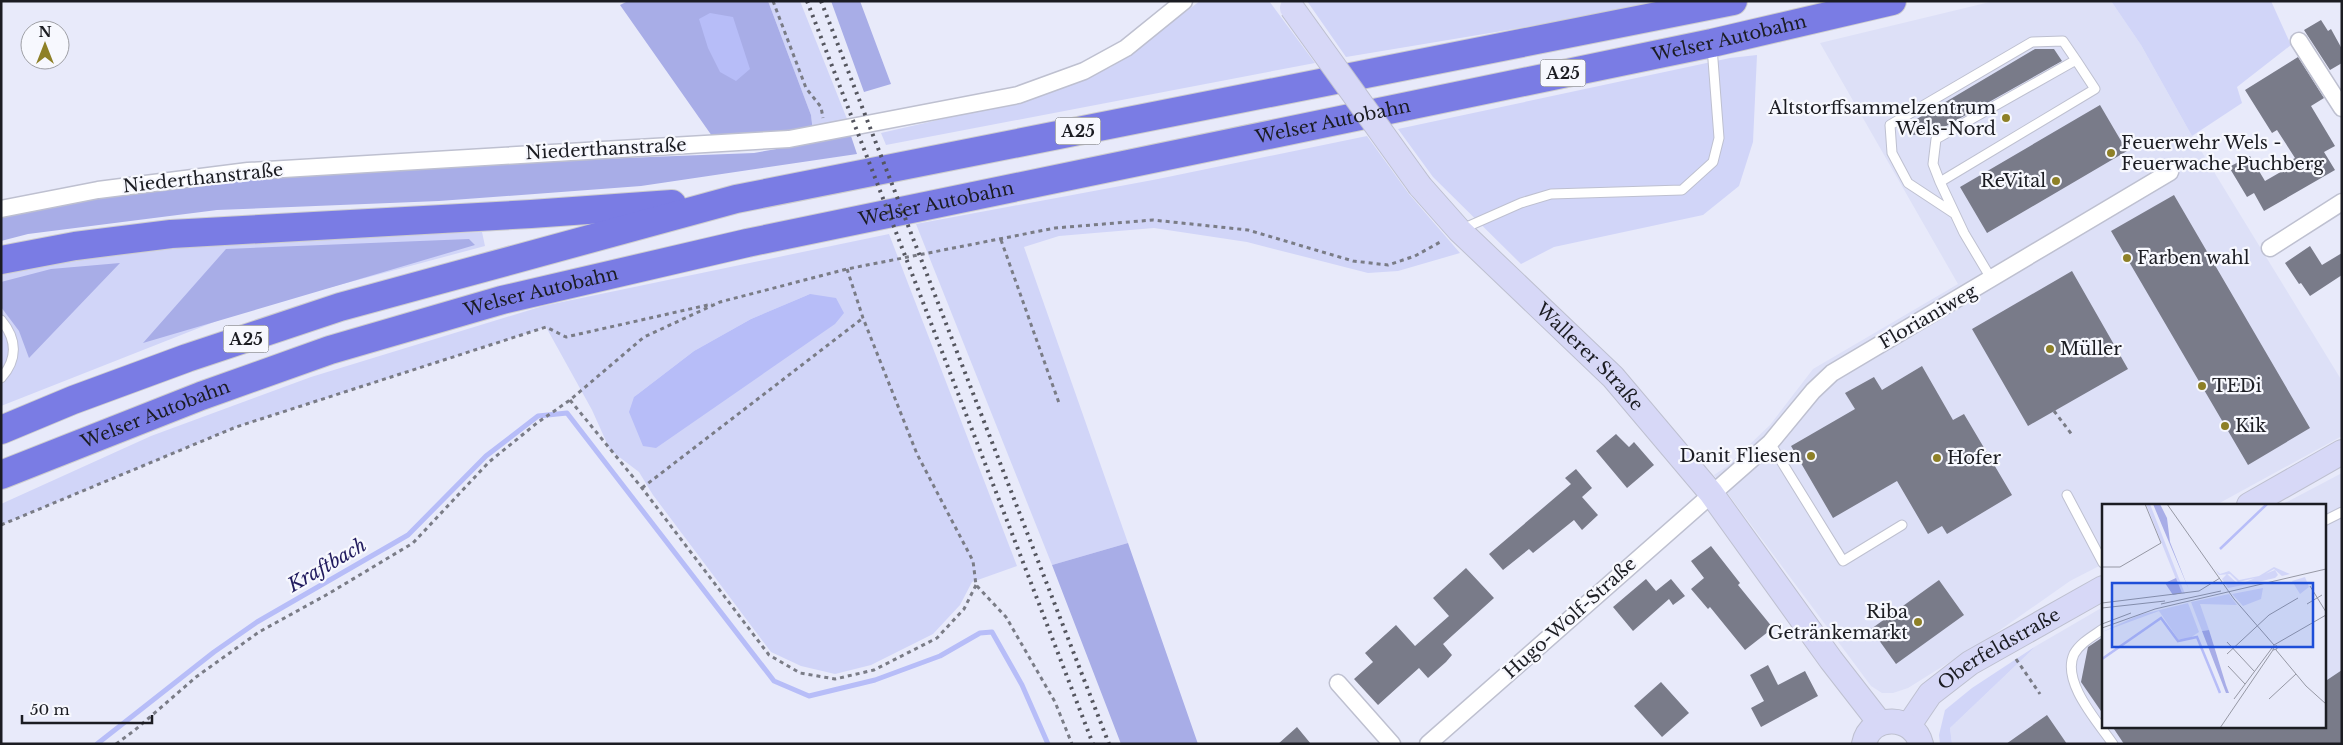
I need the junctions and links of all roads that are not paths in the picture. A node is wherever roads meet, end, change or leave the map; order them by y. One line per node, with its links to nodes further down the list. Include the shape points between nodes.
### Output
1 (1184, 1): 13 (street, Niederthanstraße, via 1126,48 1084,71 1018,95 826,133 789,139 248,171 98,190)
2 (1733, 1): 11 (highway, Welser Autobahn / A25)
3 (1892, 1): 6 (highway, Welser Autobahn / A25)
4 (1290, 4): 15 (street, Wallerer Straße, bridge, via 1420,186)
5 (2299, 41): 8 (street)
6 (1712, 43): 15 (lane, via 1719,138 1713,162 1682,190 1551,194 1521,203); 24 (highway, Welser Autobahn / A25, via 747,243 511,298 330,350 201,396)
7 (2076, 60): 10 (lane, via 1936,139 1932,164); 10 (lane, via 2096,89); 14 (lane, via 2063,41 2032,42 1890,124 1892,154 1908,183)
8 (2342, 108)
9 (2170, 172): 18 (street, Florianiweg)
10 (1940, 182): 14 (lane)
11 (736, 199): 17 (highway, via 171,234 75,246); 21 (highway, Welser Autobahn / A25, via 340,307 187,358)
12 (2342, 202): 16 (street)
13 (1, 209)
14 (1955, 214): 18 (lane)
15 (1460, 230): 25 (street, Wallerer Straße, via 1613,377)
16 (2270, 248)
17 (1, 260)
18 (1992, 280): 22 (street, Florianiweg, via 1832,373)
19 (1, 320): 20 (lane, via 11,332 14,349)
20 (1, 378)
21 (1, 430)
22 (1770, 443): 25 (street, Florianiweg); 30 (lane, via 1843,561)
23 (2342, 452): 27 (street)
24 (1, 475)
25 (1711, 493): 35 (street, Wallerer Straße); 40 (street, Hugo-Wolf-Straße)
26 (2067, 495): 31 (lane)
27 (2251, 504)
28 (2342, 512): 29 (lane)
29 (2326, 521)
30 (1902, 525)
31 (2102, 561)
32 (2102, 589): 38 (street, Oberfeldstraße, via 1970,663 1930,694)
33 (2102, 630): 36 (lane, via 2082,643 2070,666 2072,680 2080,696)
34 (1338, 683): 39 (street)
35 (1880, 723): 38 (street, via 1890,720); 41 (street, via 1870,730)
36 (2102, 728)
37 (2102, 728): 42 (lane)
38 (1915, 734)
39 (1392, 744)
40 (1428, 744)
41 (1864, 744)
42 (2113, 744)

